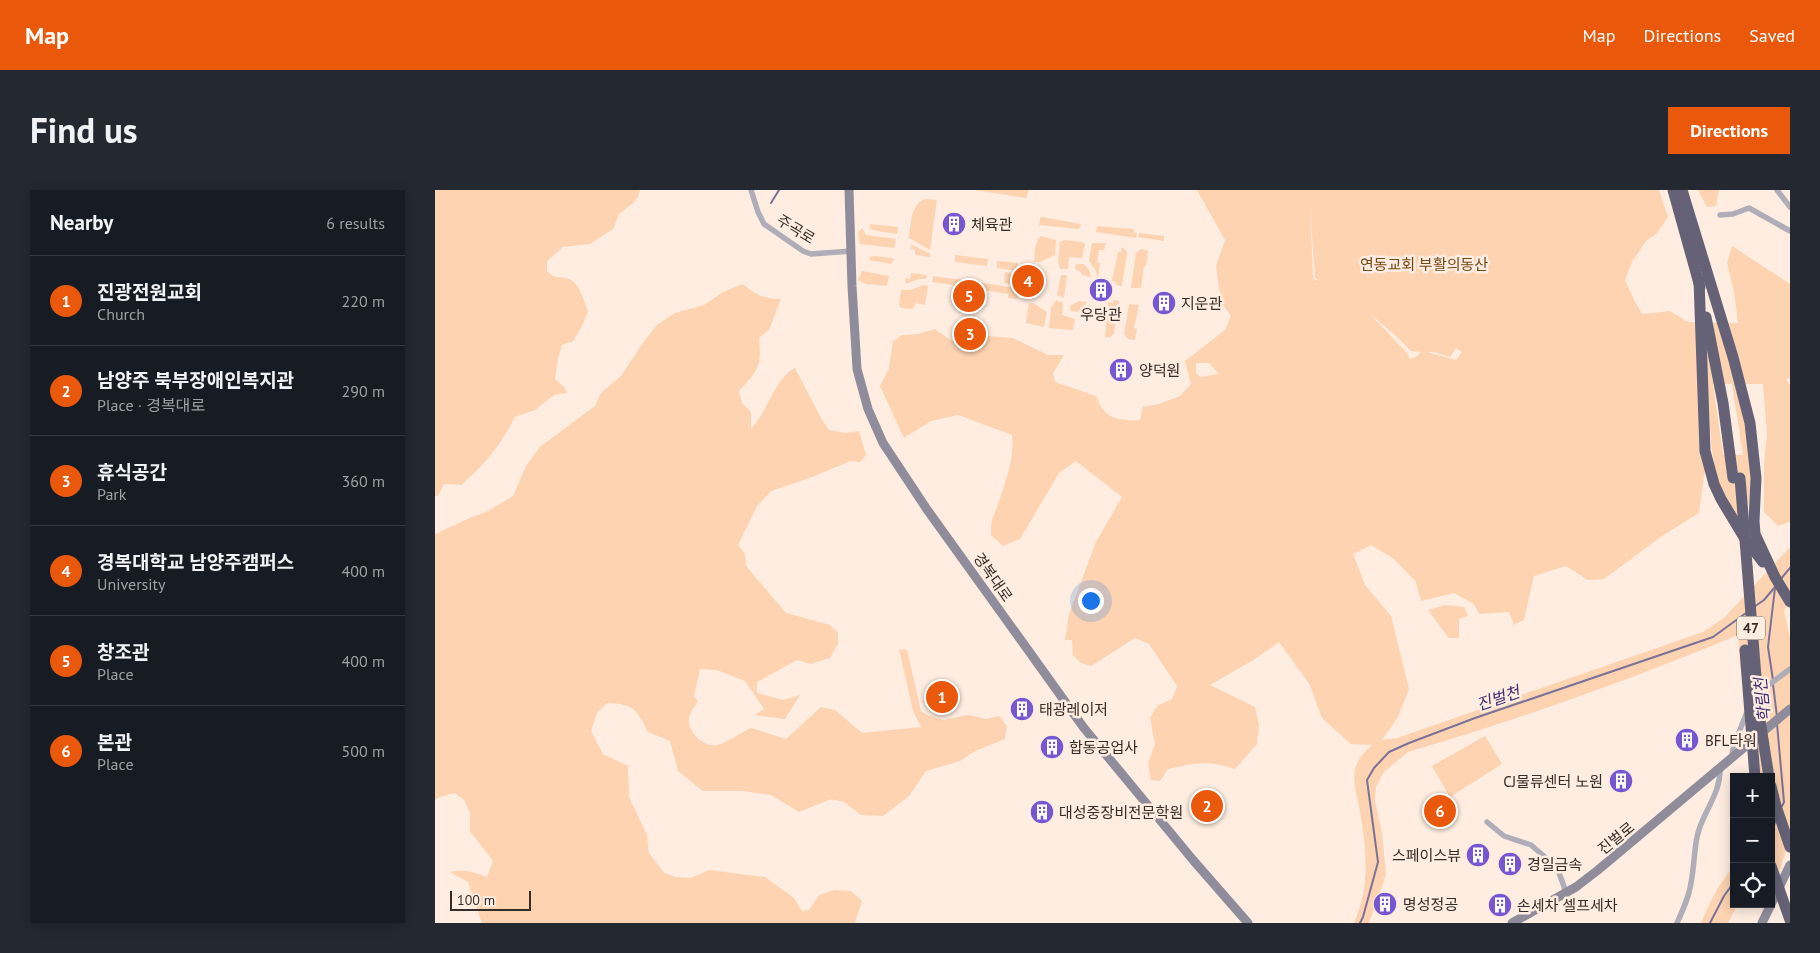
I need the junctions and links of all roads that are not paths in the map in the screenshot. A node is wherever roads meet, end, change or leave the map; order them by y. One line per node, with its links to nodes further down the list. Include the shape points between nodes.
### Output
1 (751, 190): 9 (street, 주곡로, via 764,224 803,251 811,254)
2 (849, 190): 9 (street, 경복대로)
3 (1673, 190): 10 (highway, 47)
4 (1682, 190): 10 (highway, 47)
5 (1777, 190): 6 (street)
6 (1790, 207)
7 (1720, 215): 8 (street, via 1749,208)
8 (1790, 231)
9 (852, 251): 27 (street, 경복대로, via 857,369 868,409 883,443 1084,728)
10 (1703, 278): 11 (highway, 47); 12 (highway, via 1733,358 1750,423 1756,478 1755,534); 12 (highway, via 1705,451 1711,476 1745,538)
11 (1737, 478): 18 (highway, 47, bridge); 19 (highway, 47, bridge, via 1759,714)
12 (1775, 577): 13 (highway)
13 (1790, 602)
14 (1788, 671): 16 (street, via 1755,696)
15 (1790, 709): 16 (street, 진벌로)
16 (1730, 761): 17 (street, 진벌로)
17 (1720, 768): 25 (street, 진벌로); 29 (street, via 1719,785 1697,838 1687,901)
18 (1755, 773)
19 (1768, 773)
20 (1775, 802): 22 (highway)
21 (1487, 822): 25 (street, via 1504,836 1531,845 1558,870)
22 (1790, 848)
23 (1790, 865): 30 (street)
24 (1775, 877): 26 (highway, bridge)
25 (1567, 892): 28 (street, 진벌로)
26 (1790, 920)
27 (1248, 923)
28 (1512, 923)
29 (1677, 923)
30 (1762, 923)

